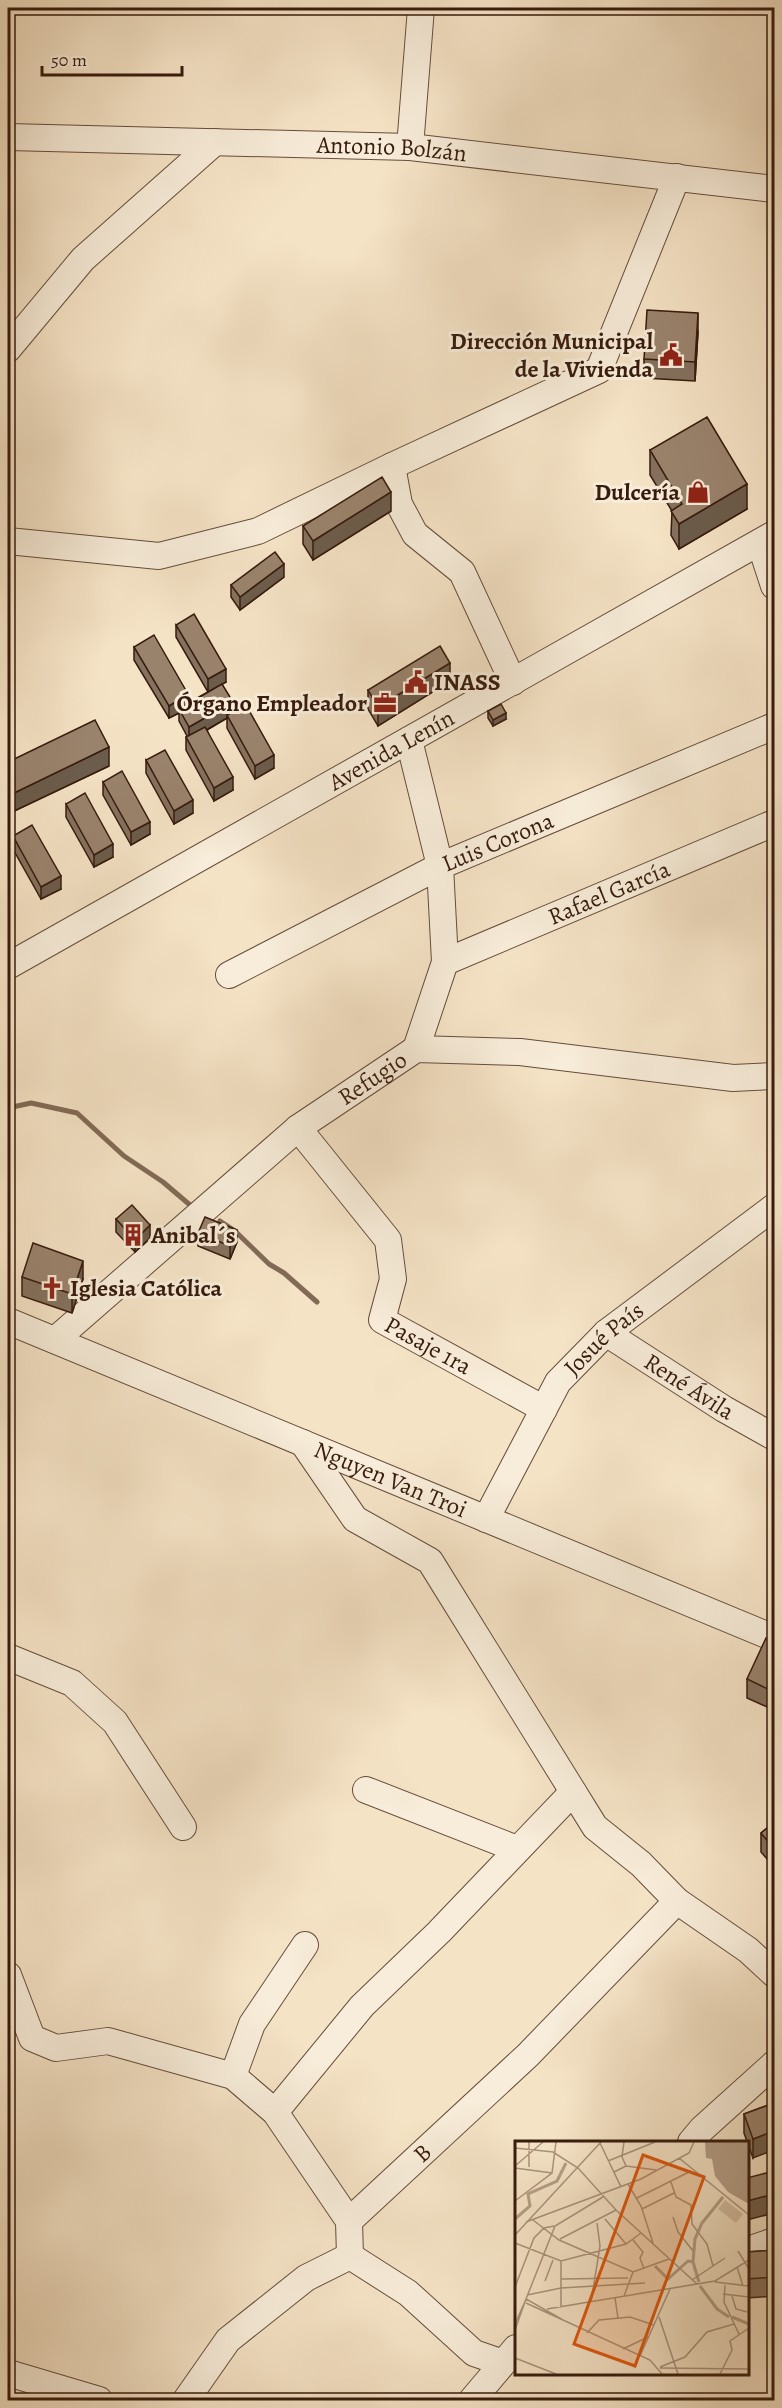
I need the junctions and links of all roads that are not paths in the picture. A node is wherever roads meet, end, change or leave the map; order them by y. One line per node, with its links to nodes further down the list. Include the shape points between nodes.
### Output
1 (422, 8): 4 (street)
2 (8, 137): 3 (street, Antonio Bolzán)
3 (215, 142): 4 (street, Antonio Bolzán); 7 (street, via 83,259)
4 (410, 147): 5 (street, Antonio Bolzán)
5 (677, 177): 6 (street, Antonio Bolzán); 8 (street, via 599,370)
6 (774, 189)
7 (8, 349)
8 (392, 466): 10 (street, via 258,531 159,556); 12 (street, via 399,504 415,534 462,572)
9 (767, 538): 11 (street); 12 (street, Avenida Lenín)
10 (8, 541)
11 (774, 586)
12 (513, 682): 14 (street, Avenida Lenín)
13 (774, 726): 16 (street, Luis Corona)
14 (409, 740): 16 (street); 18 (street, Avenida Lenín)
15 (774, 823): 17 (street, Rafael García)
16 (440, 866): 17 (street); 19 (street, Luis Corona)
17 (445, 962): 20 (street)
18 (8, 966)
19 (229, 975)
20 (416, 1049): 21 (street, Refugio, via 520,1052 733,1078); 22 (street, Refugio)
21 (774, 1076)
22 (298, 1128): 26 (street, Refugio); 27 (street, Pasaje 1ra, via 388,1240 393,1279 382,1320)
23 (774, 1207): 25 (street, Josué País)
24 (8, 1321): 26 (street, Nguyen Van Troi)
25 (606, 1333): 27 (street, Josué País, via 558,1382); 28 (street, René Ávila)
26 (55, 1340): 29 (street, Nguyen Van Troi)
27 (544, 1409): 30 (street, Josué País)
28 (774, 1437)
29 (303, 1443): 30 (street, Nguyen Van Troi); 34 (street, via 355,1519 430,1561)
30 (486, 1519): 31 (street, Nguyen Van Troi)
31 (774, 1638)
32 (8, 1657): 35 (street, via 72,1683 116,1722)
33 (366, 1790): 36 (street)
34 (573, 1792): 36 (street); 37 (street, via 595,1827 641,1864)
35 (183, 1827)
36 (517, 1849): 43 (street, via 362,2006)
37 (677, 1901): 39 (street, via 748,1950); 45 (street, B, via 528,2055)
38 (305, 1946): 42 (street, via 252,2024)
39 (774, 1974)
40 (8, 1975): 42 (street, via 32,2038 56,2048 108,2041)
41 (774, 2064): 44 (street)
42 (233, 2076): 43 (street)
43 (275, 2112): 45 (street)
44 (692, 2141)
45 (349, 2221): 48 (street)
46 (774, 2241): 47 (street)
47 (749, 2249)
48 (350, 2256): 49 (street, via 408,2293 474,2353); 52 (street, via 306,2278 228,2340)
49 (510, 2356): 53 (street)
50 (8, 2373): 51 (street)
51 (99, 2400)
52 (186, 2400)
53 (471, 2400)

